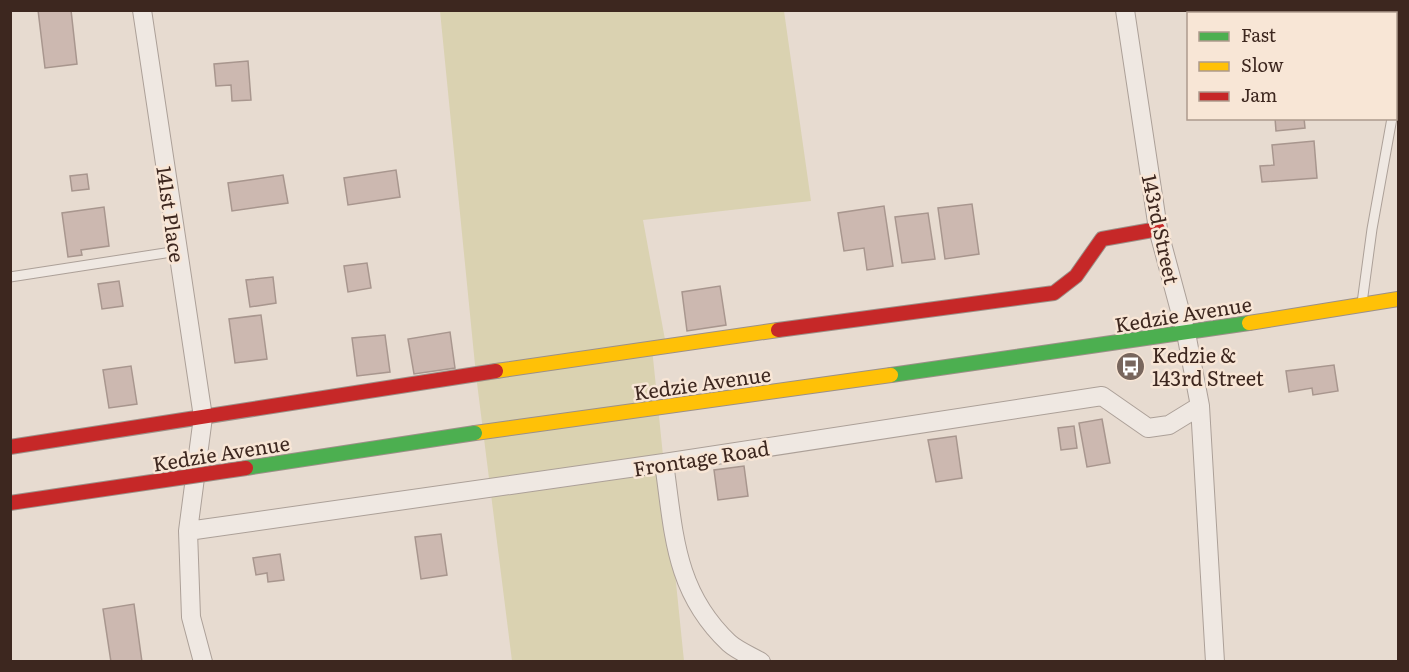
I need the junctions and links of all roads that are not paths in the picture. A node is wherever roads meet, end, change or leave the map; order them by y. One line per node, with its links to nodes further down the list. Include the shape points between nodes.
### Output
1 (142, 10): 5 (street, 141st Place)
2 (1125, 10): 4 (street, 143rd Street)
3 (1392, 120): 8 (lane, via 1371,229)
4 (1158, 229): 9 (street, 143rd Street); 11 (main road, via 1102,239 1080,276 1054,293 652,347)
5 (178, 251): 6 (lane); 11 (street, 141st Place)
6 (10, 277)
7 (1398, 299): 8 (main road, Kedzie Avenue)
8 (1362, 305): 9 (main road, Kedzie Avenue)
9 (1186, 333): 10 (street, 143rd Street); 14 (main road, Kedzie Avenue, bridge)
10 (1200, 406): 13 (street, Frontage Road, via 1169,425 1149,428 1102,396); 18 (street, 143rd Street)
11 (203, 417): 12 (main road); 15 (street, 141st Place)
12 (10, 447)
13 (664, 463): 15 (street, Frontage Road); 17 (street, via 687,587 730,644)
14 (10, 503)
15 (188, 531): 16 (street, 141st Place, via 191,617)
16 (203, 662)
17 (761, 662)
18 (1215, 662)

